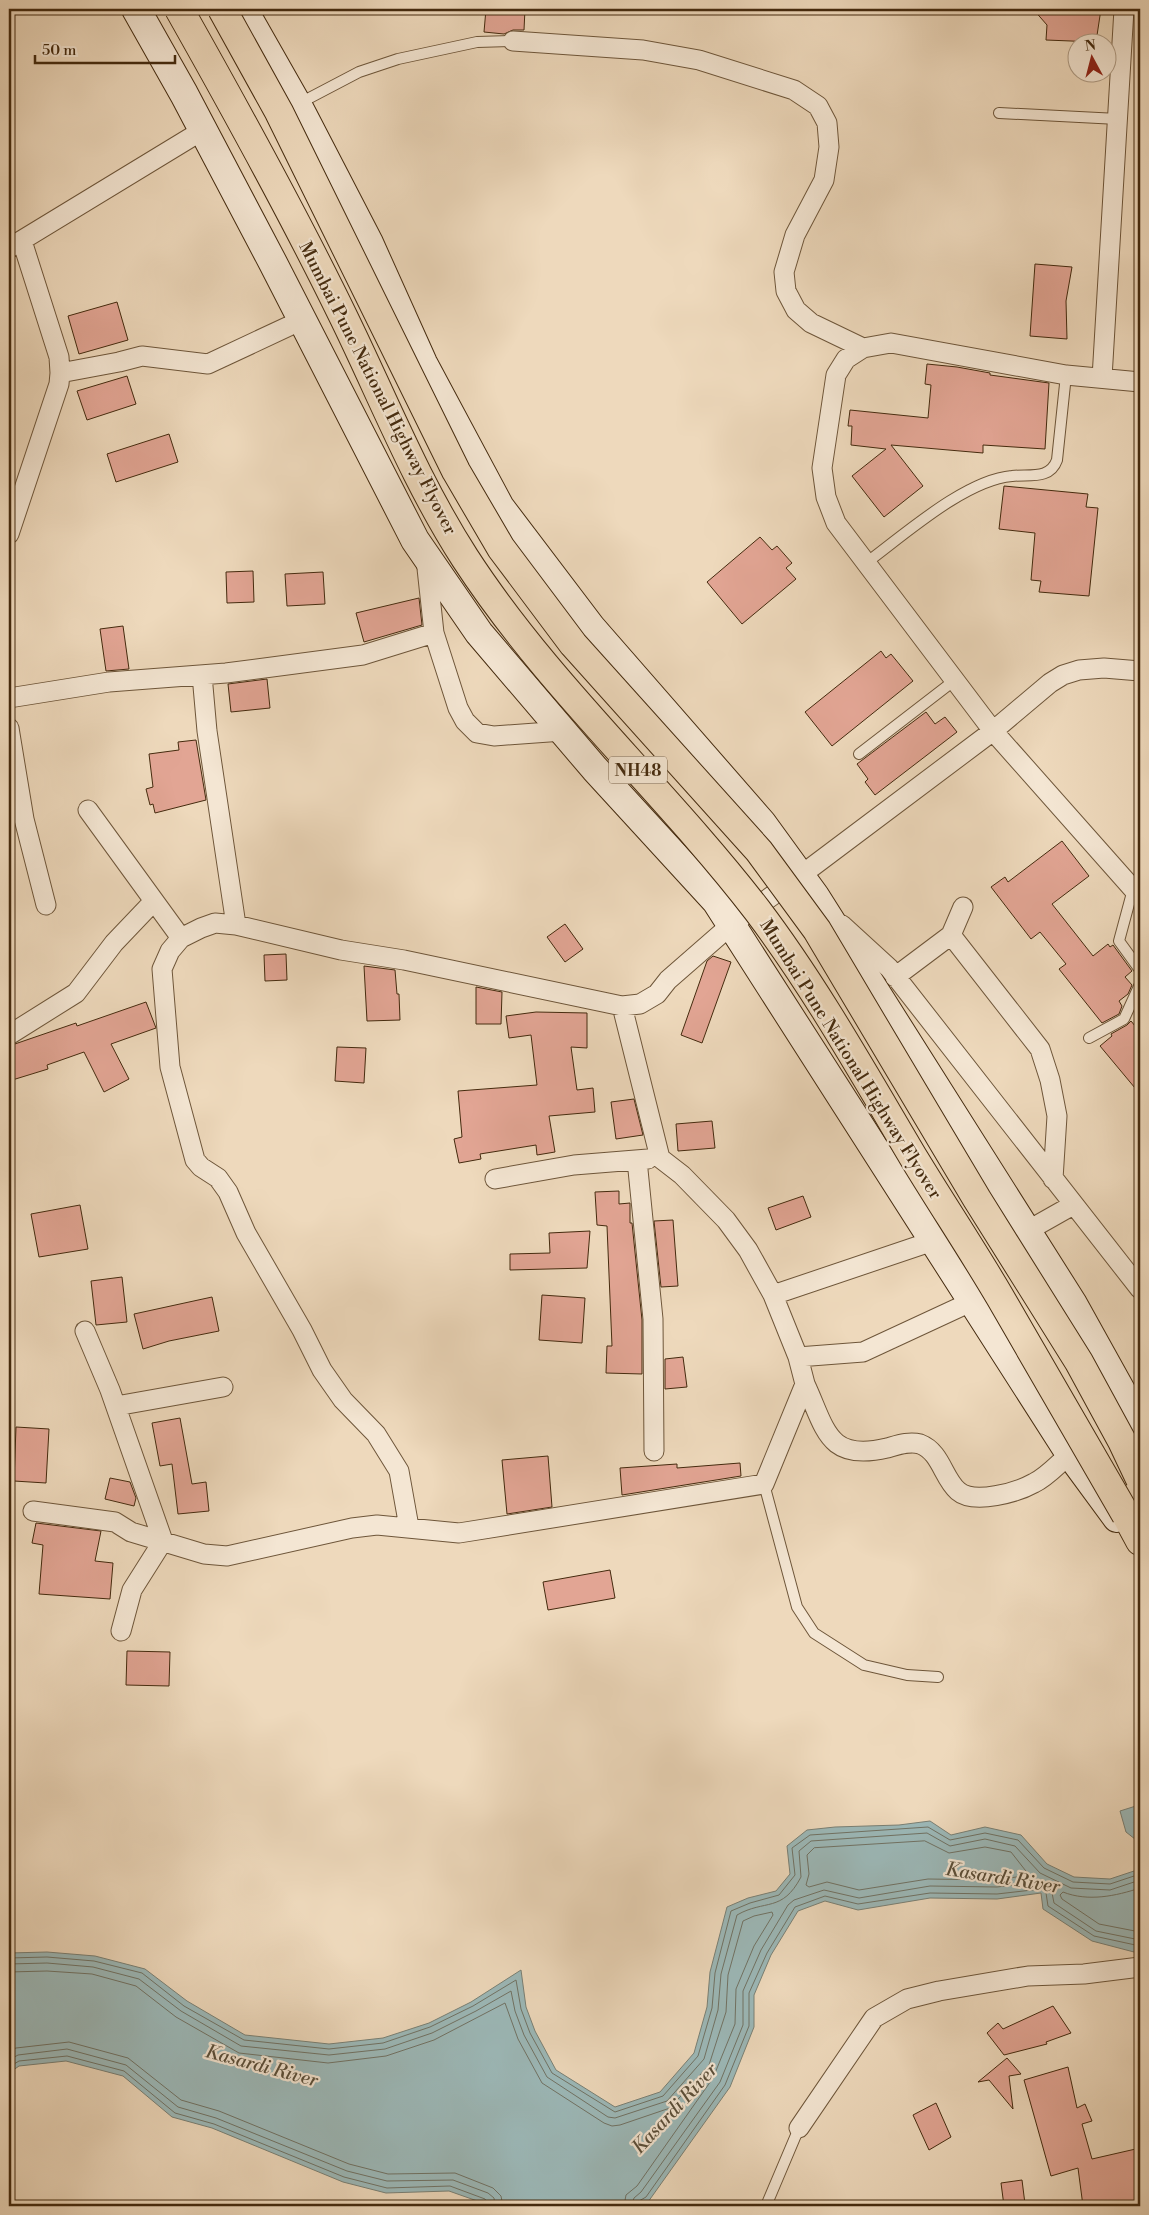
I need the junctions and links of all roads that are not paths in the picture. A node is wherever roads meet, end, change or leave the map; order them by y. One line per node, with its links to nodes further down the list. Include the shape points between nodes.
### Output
1 (136, 9): 10 (main road)
2 (179, 9): 70 (highway, Mumbai Pune National Highway Flyover / NH48, bridge, via 238,113 343,316 436,510 463,554 527,642 703,843 796,966 998,1293)
3 (222, 9): 65 (highway, Mumbai Pune National Highway Flyover / NH48, bridge, via 278,112 456,471 501,548 573,644 759,851 816,930 1079,1362)
4 (243, 9): 7 (main road)
5 (1124, 9): 9 (street)
6 (513, 41): 7 (lane, via 477,42 398,59 360,72); 13 (street, via 643,50 699,60 794,90 818,106 827,123 829,147 824,180 795,235 784,272 786,291 796,310 811,323)
7 (297, 104): 31 (main road, via 369,243 423,363 500,506 591,627 762,823)
8 (999, 113): 9 (lane)
9 (1118, 119): 16 (street)
10 (203, 130): 11 (street); 12 (main road)
11 (15, 245): 14 (street, via 59,357)
12 (302, 320): 14 (street, via 208,364 142,356); 19 (main road)
13 (863, 348): 15 (street, via 891,343); 20 (street, via 846,359 836,375 822,468 826,497 836,524)
14 (60, 373): 18 (street)
15 (1066, 375): 16 (street); 20 (lane, via 1058,460 1053,469 1044,474 995,479 972,490 943,505)
16 (1102, 378): 17 (street)
17 (1140, 382)
18 (9, 534)
19 (426, 556): 21 (street); 27 (main road, via 479,633)
20 (866, 563): 24 (street)
21 (434, 633): 23 (street, via 363,655); 27 (street, via 458,708 465,721 478,732 494,736)
22 (1140, 671): 28 (street, via 1104,668 1063,675)
23 (202, 675): 25 (street, via 110,682); 37 (street, via 207,731)
24 (955, 680): 28 (street); 29 (lane)
25 (9, 698)
26 (9, 728): 34 (street, via 24,819)
27 (563, 731): 38 (main road, via 716,901)
28 (993, 731): 31 (street); 32 (street)
29 (859, 754)
30 (88, 810): 33 (street)
31 (800, 876): 36 (main road); 38 (street)
32 (1137, 892): 41 (lane, via 1119,941)
33 (154, 901): 40 (street); 45 (street, via 114,943 76,993)
34 (46, 905)
35 (963, 907): 39 (street)
36 (823, 908): 42 (street); 52 (main road)
37 (236, 925): 40 (street, via 215,923); 44 (street, via 341,950 404,960)
38 (731, 925): 44 (street, via 668,980 657,994 640,1004); 53 (main road)
39 (952, 935): 42 (street); 50 (street, via 1040,1049 1057,1116)
40 (181, 938): 68 (street, via 162,968 170,1067 195,1160 218,1178 228,1192 246,1233 322,1370 343,1400 376,1434 399,1471)
41 (1140, 970)
42 (895, 977): 50 (street)
43 (1140, 984): 46 (lane, via 1124,1019)
44 (622, 1006): 47 (street)
45 (9, 1036)
46 (1089, 1038)
47 (660, 1158): 48 (street); 55 (street, via 682,1175 726,1220 748,1250)
48 (637, 1160): 49 (street); 63 (street, via 653,1319)
49 (495, 1179)
50 (1053, 1179): 51 (street)
51 (1073, 1204): 52 (street); 54 (street)
52 (1027, 1232): 62 (main road, via 1073,1304)
53 (933, 1240): 55 (street); 56 (main road)
54 (1140, 1289)
55 (773, 1295): 58 (street)
56 (973, 1301): 58 (street, via 863,1352); 64 (main road)
57 (85, 1331): 61 (street)
58 (798, 1357): 59 (street)
59 (805, 1384): 64 (street, via 830,1438 843,1450 868,1453 910,1442 922,1445 935,1455 958,1491 969,1496 1005,1494 1035,1483); 66 (street)
60 (223, 1387): 61 (street)
61 (116, 1406): 69 (street)
62 (1140, 1428)
63 (654, 1451)
64 (1070, 1454): 71 (main road)
65 (1140, 1479)
66 (764, 1484): 68 (street, via 459,1533); 73 (lane, via 797,1607 814,1633 864,1665 907,1675)
67 (33, 1511): 69 (street, via 115,1522 131,1532)
68 (409, 1527): 69 (street, via 377,1525 352,1528 227,1556 204,1554)
69 (163, 1541): 72 (street, via 132,1590)
70 (1140, 1542)
71 (1140, 1550)
72 (121, 1631)
73 (938, 1677)
74 (1140, 1967): 75 (street, via 1028,1976 907,1999 874,2018)
75 (799, 2128): 76 (lane)
76 (766, 2206)

